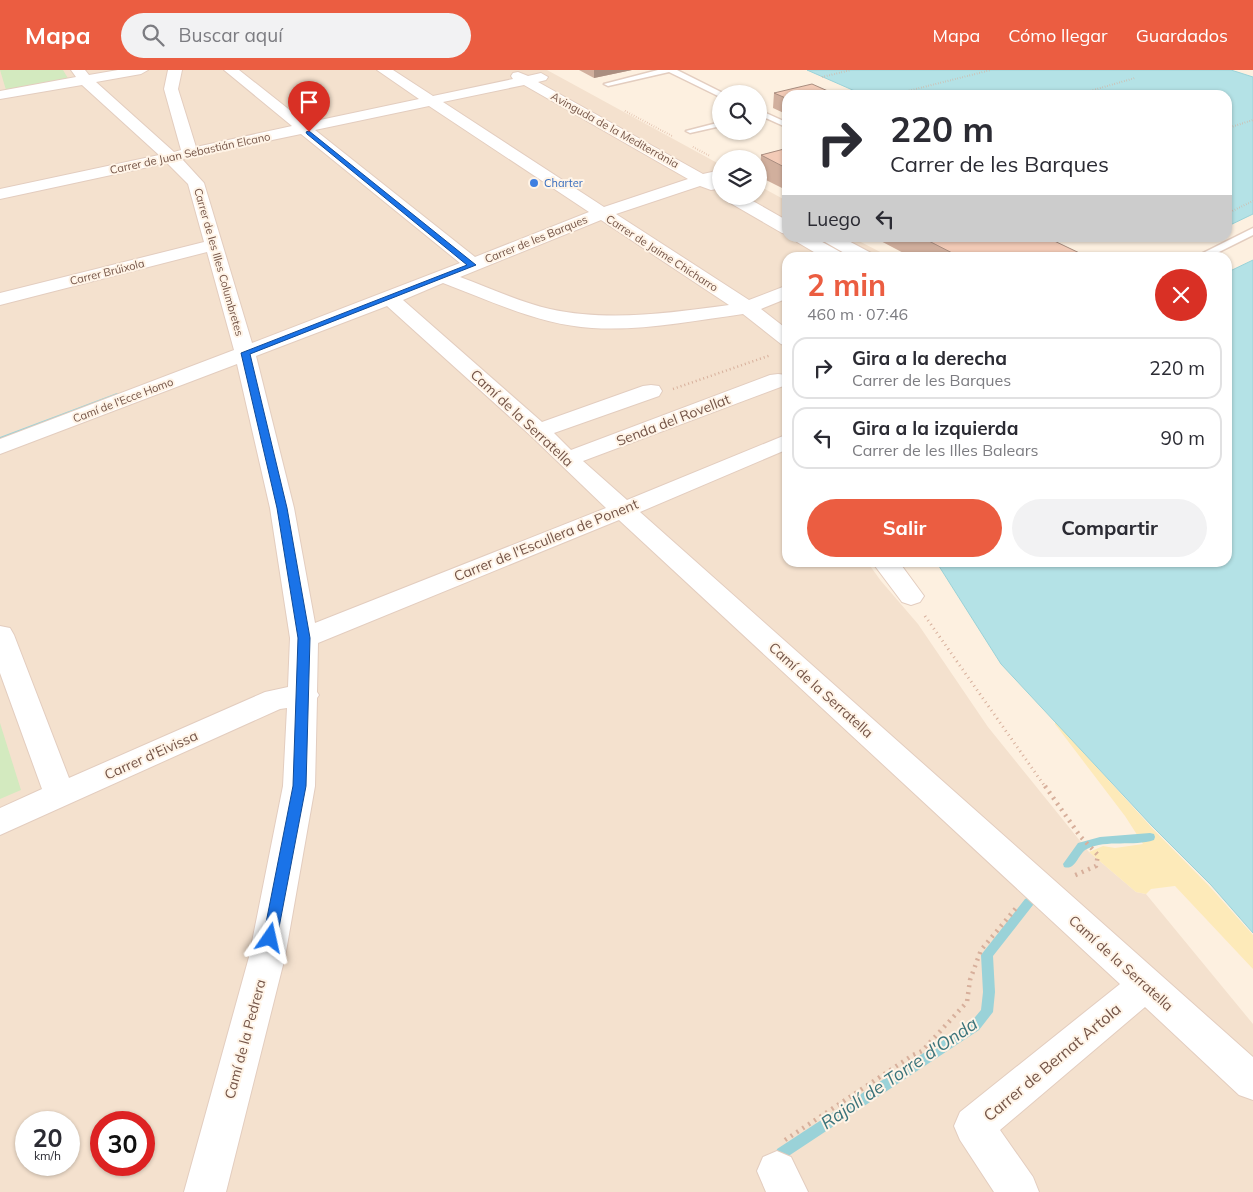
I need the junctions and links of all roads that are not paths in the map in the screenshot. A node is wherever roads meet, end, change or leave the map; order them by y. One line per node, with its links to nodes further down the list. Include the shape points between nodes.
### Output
1 (141, 70): 7 (street)
2 (175, 70): 18 (street, via 171,90)
3 (231, 70): 16 (street)
4 (384, 70): 12 (street, Carrer de Jaime Chicharro)
5 (508, 70): 8 (street, Avinguda de la Mediterrània)
6 (670, 70): 9 (lane); 10 (lane)
7 (82, 75): 11 (street); 19 (street, Carrer de les Illes Columbretes)
8 (532, 76): 12 (street, Carrer de Juan Sebastián Elcano); 20 (street, Avinguda de la Mediterrània)
9 (608, 84)
10 (712, 90)
11 (0, 95)
12 (431, 101): 16 (street, Carrer de Juan Sebastián Elcano); 26 (street, Carrer de Jaime Chicharro)
13 (767, 116): 14 (lane)
14 (782, 123)
15 (712, 126): 17 (lane)
16 (304, 128): 18 (street, Carrer de Juan Sebastián Elcano); 37 (street)
17 (690, 131)
18 (190, 153): 19 (street, Carrer de Juan Sebastián Elcano)
19 (171, 157): 22 (street, Carrer de Juan Sebastián Elcano); 33 (street, Carrer de les Illes Columbretes, via 196,183)
20 (712, 174)
21 (712, 177): 26 (street, Carrer de les Barques)
22 (0, 194)
23 (767, 201): 25 (street)
24 (747, 205): 27 (street)
25 (782, 210)
26 (602, 213): 37 (street, Carrer de les Barques); 42 (street, Carrer de Jaime Chicharro)
27 (782, 226)
28 (1253, 231): 29 (lane)
29 (1232, 241)
30 (810, 242): 34 (street)
31 (838, 242): 35 (street)
32 (1231, 242): 36 (lane)
33 (214, 245): 41 (street, Carrer Brúixola); 44 (street, Carrer de les Illes Columbretes)
34 (828, 252)
35 (856, 252)
36 (1210, 252)
37 (473, 265): 38 (street, Carrer de les Barques)
38 (444, 277): 40 (street, Carrer de les Barques); 42 (street, via 544,314 591,322 658,320)
39 (782, 293): 42 (street)
40 (390, 298): 44 (street, Carrer de les Barques); 47 (street, Camí de la Serratella)
41 (0, 299)
42 (746, 308): 43 (street, Carrer de Jaime Chicharro)
43 (782, 345)
44 (245, 353): 49 (street, Camí de l'Ecce Homo); 55 (street, Camí de la Pedrera, via 282,508)
45 (778, 380): 50 (street, Senda del Rovellat)
46 (651, 391): 47 (street)
47 (539, 431): 50 (street, Camí de la Serratella)
48 (782, 444): 51 (street, Carrer de l'Escullera de Ponent)
49 (0, 447)
50 (567, 459): 51 (street, Camí de la Serratella)
51 (623, 510): 55 (street, Carrer de l'Escullera de Ponent); 59 (street, Camí de la Serratella)
52 (889, 567): 53 (street)
53 (911, 596)
54 (0, 635): 57 (street)
55 (304, 638): 56 (street, Camí de la Pedrera)
56 (304, 695): 57 (street, Carrer d'Eivissa, via 275,699); 61 (street, Camí de la Pedrera, via 299,786 266,957)
57 (60, 795): 58 (street, Carrer d'Eivissa)
58 (0, 822)
59 (1146, 985): 60 (street, Camí de la Serratella); 62 (street, Carrer de Bernat Artola, via 974,1126)
60 (1253, 1082)
61 (206, 1192)
62 (1018, 1192)

